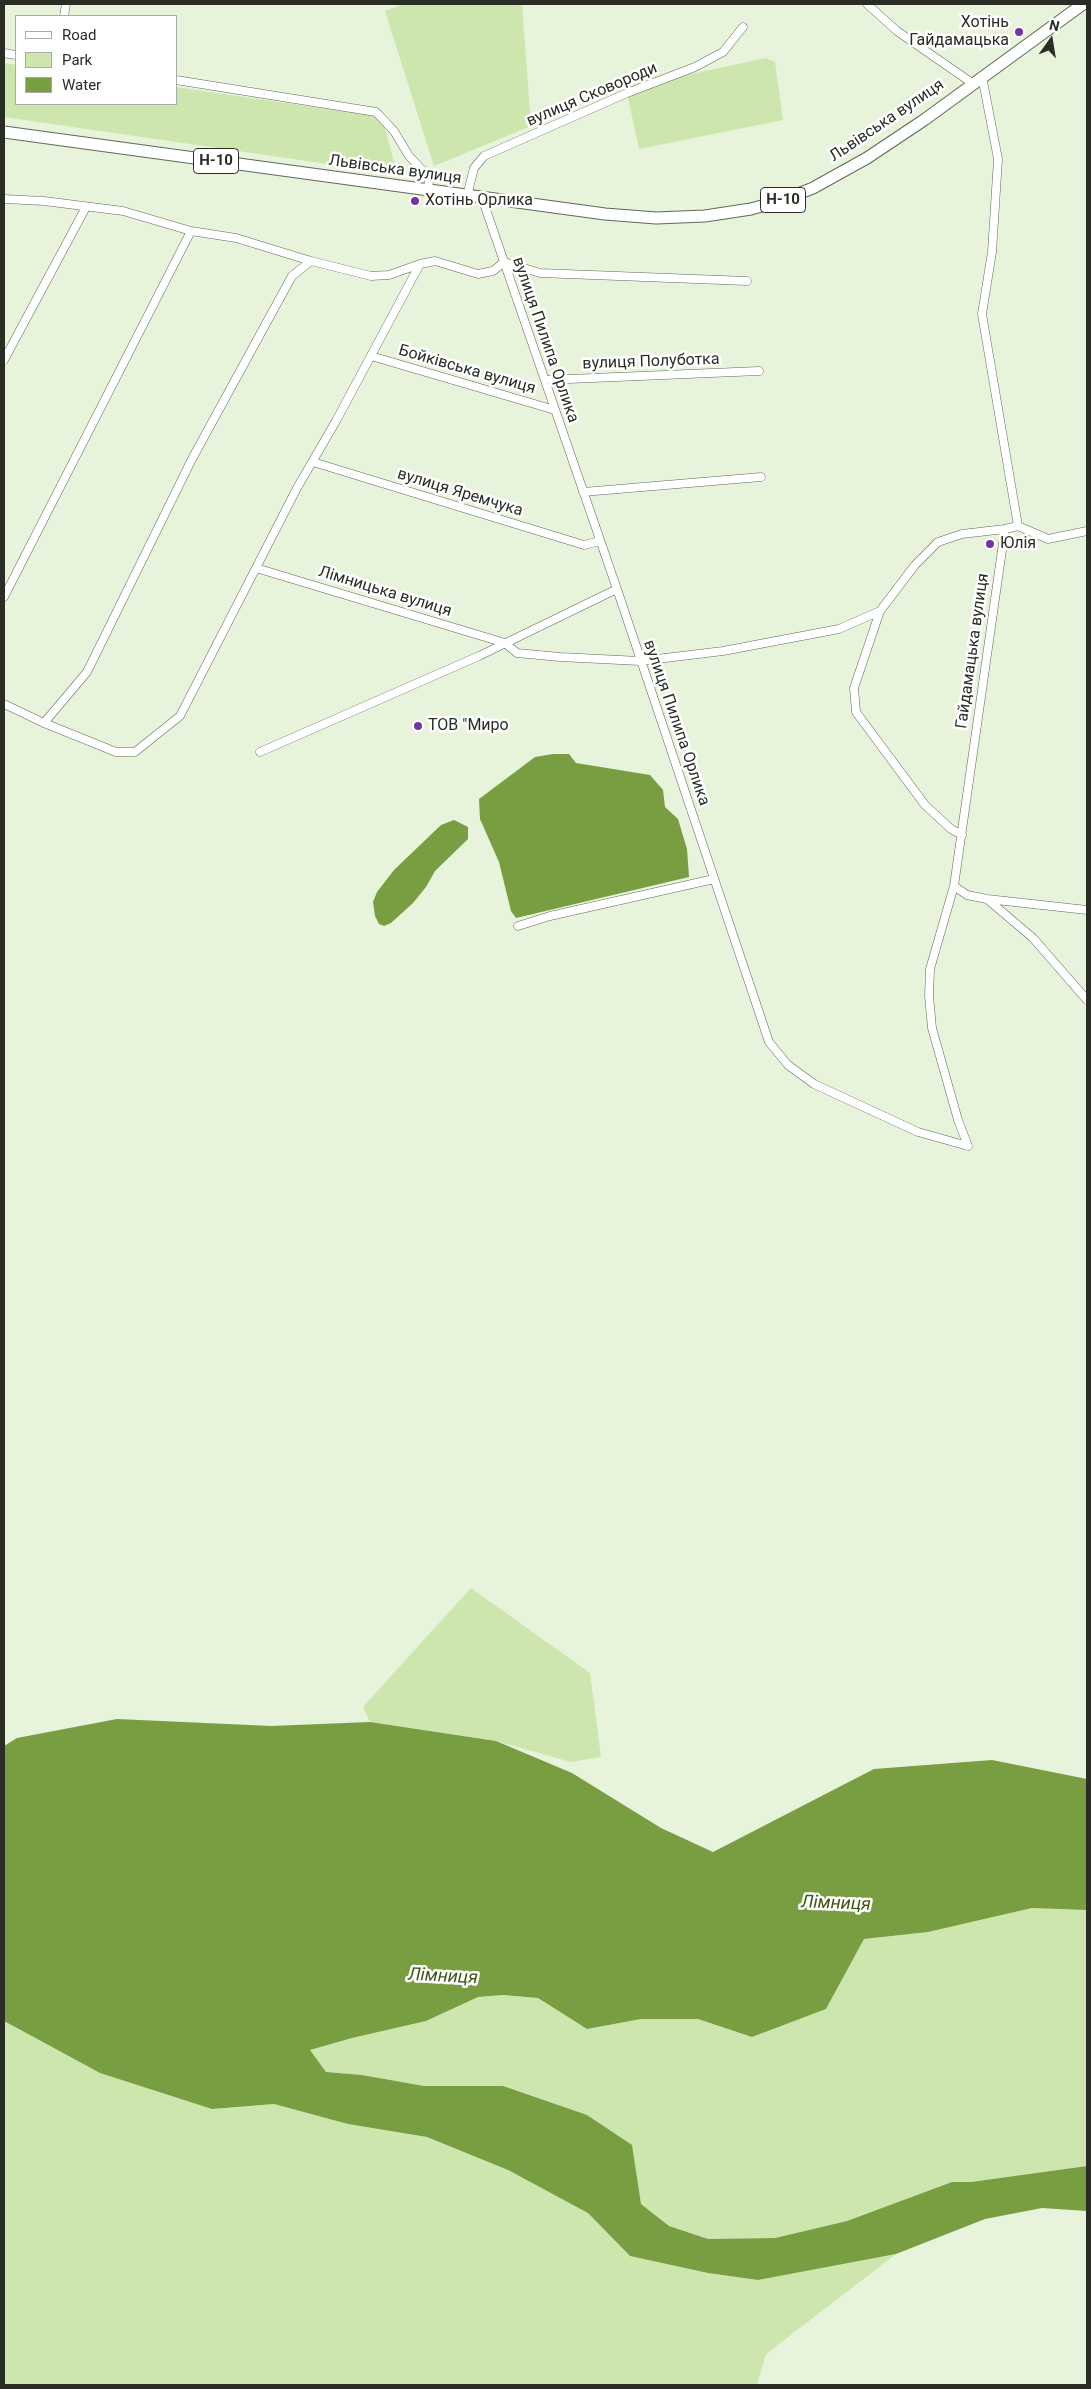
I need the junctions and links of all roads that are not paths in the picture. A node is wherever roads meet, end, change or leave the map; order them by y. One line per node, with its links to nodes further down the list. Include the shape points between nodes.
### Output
1 (867, 4): 4 (street, via 897,31)
2 (1083, 4): 4 (main road, Львівська вулиця / Н-10)
3 (743, 27): 8 (street, вулиця Сковороди, via 723,52 695,67 484,156 474,168)
4 (977, 79): 10 (main road, Львівська вулиця / Н-10, via 867,158 813,188 751,209 705,216 656,218); 25 (street, via 998,159 992,252 982,314)
5 (178, 80): 7 (street, via 376,112 427,175)
6 (4, 132): 7 (main road, Львівська вулиця / Н-10)
7 (428, 190): 8 (main road, Львівська вулиця / Н-10)
8 (467, 196): 10 (main road, Львівська вулиця / Н-10)
9 (4, 198): 11 (street)
10 (482, 198): 14 (street, вулиця Пилипа Орлика)
11 (86, 207): 12 (street, via 123,211); 18 (street)
12 (191, 231): 13 (street, via 236,238); 31 (street)
13 (311, 261): 15 (street, via 371,276 389,275); 36 (street, via 292,276 197,450 86,672)
14 (504, 262): 15 (street, via 493,271 478,274 435,261); 16 (street, via 540,273); 20 (street, вулиця Пилипа Орлика)
15 (420, 264): 17 (street)
16 (747, 281)
17 (371, 356): 21 (street, Бойківська вулиця); 22 (street)
18 (4, 360)
19 (759, 371): 20 (street, вулиця Полуботка)
20 (545, 380): 21 (street, вулиця Пилипа Орлика)
21 (555, 410): 24 (street, вулиця Пилипа Орлика)
22 (313, 462): 28 (street, вулиця Яремчука, via 584,545); 29 (street)
23 (761, 477): 24 (street)
24 (583, 492): 28 (street, вулиця Пилипа Орлика)
25 (1018, 526): 26 (street); 27 (street, via 1048,539)
26 (1005, 529): 32 (street, via 962,534 938,542 915,565); 38 (street, Гайдамацька вулиця)
27 (1087, 531)
28 (600, 541): 30 (street, вулиця Пилипа Орлика)
29 (256, 568): 33 (street, Лімницька вулиця); 36 (street, via 180,716 135,752 116,752)
30 (617, 589): 33 (street); 34 (street, вулиця Пилипа Орлика)
31 (4, 597)
32 (880, 612): 34 (street, Лімницька вулиця, via 839,628 723,651); 38 (street, via 854,688 856,712 924,805 951,829)
33 (505, 643): 34 (street, Лімницька вулиця, via 517,653); 37 (street)
34 (640, 661): 39 (street, вулиця Пилипа Орлика)
35 (4, 704): 36 (street)
36 (44, 723)
37 (260, 752)
38 (962, 834): 40 (street, Гайдамацька вулиця)
39 (714, 879): 43 (street); 45 (street, вулиця Пилипа Орлика, via 769,1042 788,1065 814,1084 918,1132)
40 (954, 886): 41 (street, via 967,895); 45 (street, Гайдамацька вулиця, via 930,969 929,996 932,1028)
41 (987, 899): 42 (street); 44 (street, via 1033,938)
42 (1087, 910)
43 (518, 926)
44 (1087, 1000)
45 (968, 1146)

